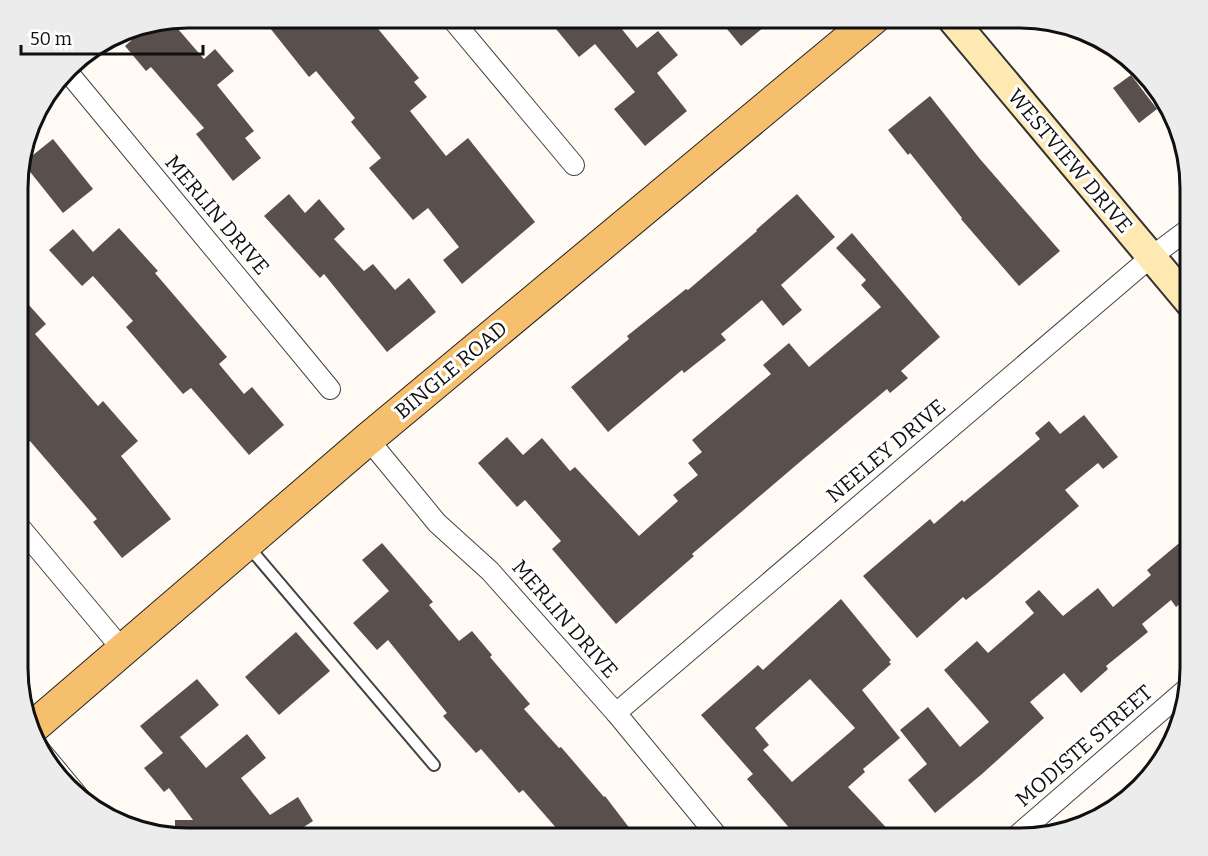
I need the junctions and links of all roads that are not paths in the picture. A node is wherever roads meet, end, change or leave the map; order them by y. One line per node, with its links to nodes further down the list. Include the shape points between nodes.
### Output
1 (460, 29): 5 (street)
2 (861, 29): 10 (main road, BINGLE ROAD)
3 (960, 29): 7 (main road, WESTVIEW DRIVE)
4 (73, 78): 9 (street, MERLIN DRIVE)
5 (574, 165)
6 (1179, 236): 7 (street, NEELEY DRIVE)
7 (1151, 257): 8 (main road, WESTVIEW DRIVE); 15 (street, NEELEY DRIVE)
8 (1179, 290)
9 (330, 389)
10 (368, 439): 12 (main road, BINGLE ROAD); 15 (street, MERLIN DRIVE, via 437,523 490,571)
11 (29, 537): 13 (street)
12 (246, 543): 13 (main road, BINGLE ROAD); 17 (lane)
13 (122, 649): 16 (main road, BINGLE ROAD)
14 (1176, 698): 18 (street, MODISTE STREET)
15 (616, 713): 19 (street, MERLIN DRIVE)
16 (39, 722)
17 (434, 765)
18 (1026, 827)
19 (710, 828)

